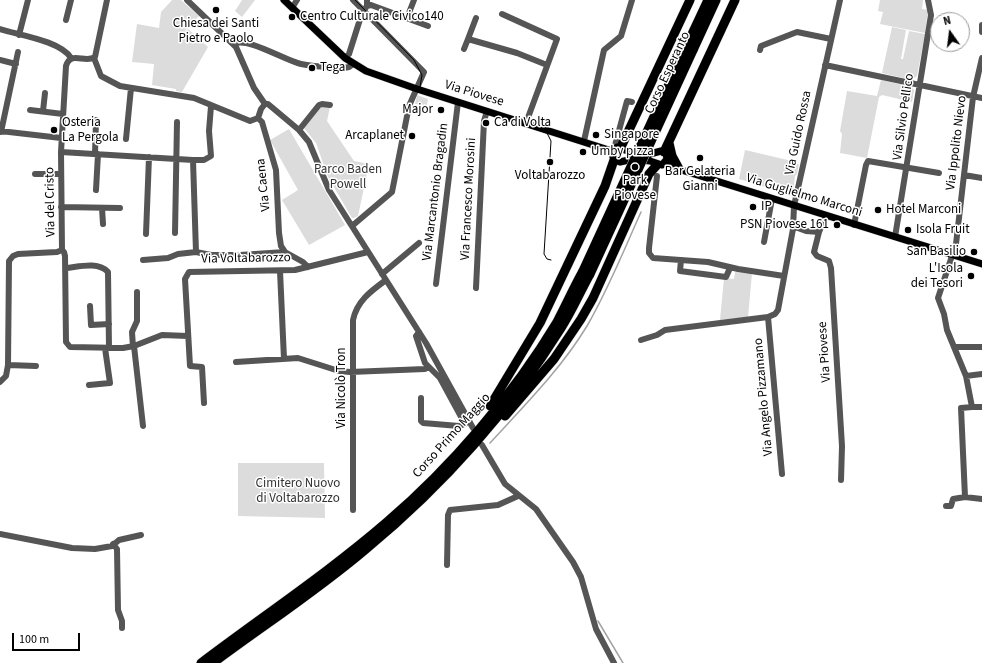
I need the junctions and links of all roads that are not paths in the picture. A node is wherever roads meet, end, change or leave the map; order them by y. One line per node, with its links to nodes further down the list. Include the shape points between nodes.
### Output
1 (28, 0): 26 (street)
2 (72, 0): 21 (street)
3 (107, 0): 35 (street, via 97,54)
4 (187, 0): 29 (street)
5 (284, 0): 17 (main road, Via Piovese)
6 (297, 0): 17 (street)
7 (353, 0): 16 (street)
8 (414, 0): 19 (street)
9 (632, 0): 66 (street, via 622,36 604,50)
10 (690, 0): 69 (highway)
11 (708, 0): 30 (highway, Corso Esperanto)
12 (716, 0): 30 (highway, Corso Esperanto)
13 (735, 0): 67 (highway)
14 (840, 0): 28 (street, Via Guido Rossa)
15 (928, 0): 43 (street, Via Silvio Pellico, via 932,15)
16 (366, 6): 19 (street, via 371,5); 36 (street, via 349,54); 45 (street, via 424,72)
17 (292, 8): 36 (main road, Via Piovese)
18 (502, 14): 41 (street, via 557,39)
19 (407, 18): 23 (street)
20 (476, 18): 27 (street)
21 (66, 20)
22 (982, 25): 25 (street)
23 (428, 26)
24 (0, 29): 26 (street)
25 (982, 32)
26 (19, 35): 34 (street, via 58,46)
27 (468, 39): 31 (street); 41 (street, via 517,53)
28 (831, 39): 32 (street, via 797,32 769,42 761,46); 42 (street, Via Guido Rossa)
29 (234, 44): 40 (street, via 238,42 250,45 300,64 344,68); 51 (street, via 254,88)
30 (690, 48): 72 (highway, Corso Esperanto, bridge)
31 (464, 49)
32 (760, 50)
33 (18, 52): 39 (street)
34 (71, 58): 35 (street); 57 (street, Via del Cristo, via 65,70)
35 (94, 58): 44 (street, via 103,78 113,84)
36 (345, 58): 40 (main road, Via Piovese)
37 (982, 58): 47 (street, Via Ippolito Nievo)
38 (0, 60): 39 (street)
39 (16, 64): 63 (street)
40 (353, 64): 45 (main road, Via Piovese)
41 (547, 65): 61 (street)
42 (825, 65): 43 (street); 87 (street, Via Guido Rossa)
43 (920, 85): 47 (street); 77 (street, Via Silvio Pellico)
44 (131, 88): 53 (street, via 184,95); 65 (street)
45 (417, 89): 49 (main road, Via Piovese); 94 (street, via 409,106 392,192)
46 (45, 93): 55 (street)
47 (973, 96): 48 (street); 83 (street, Via Ippolito Nievo)
48 (982, 98)
49 (458, 102): 56 (main road, Via Piovese); 117 (street, Via Marcantonio Bragadin)
50 (632, 102): 69 (street, via 627,101)
51 (265, 104): 58 (street); 62 (street)
52 (330, 105): 62 (street, via 319,106)
53 (211, 106): 58 (street, via 250,121); 75 (street, via 211,156 204,160)
54 (30, 110): 55 (street)
55 (43, 111): 57 (street)
56 (487, 111): 61 (main road, Via Piovese); 118 (street, Via Francesco Morosini, via 484,121)
57 (63, 114): 64 (street, Via del Cristo)
58 (258, 118): 104 (street, Via Caena, via 262,122 274,159 278,185 280,242)
59 (96, 120): 71 (street)
60 (176, 122): 74 (street)
61 (526, 123): 66 (main road, Via Piovese)
62 (299, 130): 94 (street, via 309,142 326,184)
63 (0, 132): 64 (street)
64 (62, 138): 68 (street, Via del Cristo)
65 (126, 139)
66 (584, 141): 69 (main road, Via Piovese)
67 (669, 143): 70 (highway); 78 (highway, via 672,156)
68 (61, 152): 71 (street); 81 (street, Via del Cristo)
69 (615, 152): 70 (main road, Via Piovese); 76 (main road, Via Piovese, via 617,162 633,159); 149 (highway, via 605,186 540,323)
70 (664, 152): 76 (main road, via 667,159)
71 (96, 154): 73 (street); 85 (street)
72 (640, 156): 149 (highway, Corso Primo Maggio, bridge, via 559,324)
73 (149, 157): 74 (street); 98 (street)
74 (175, 159): 75 (street); 97 (street)
75 (193, 160): 103 (street)
76 (662, 164): 78 (main road, Via Guglielmo Marconi); 149 (highway, via 649,174 593,298 568,340 521,399 478,445)
77 (908, 168): 79 (street); 93 (street, via 866,162); 99 (street, Via Silvio Pellico)
78 (680, 169): 86 (main road, Via Guglielmo Marconi)
79 (939, 173)
80 (35, 174): 81 (street)
81 (60, 174): 88 (street, Via del Cristo)
82 (657, 176): 108 (street, via 650,253 653,258)
83 (964, 176): 84 (street); 106 (street, Via Ippolito Nievo)
84 (982, 178)
85 (96, 190)
86 (772, 199): 87 (main road, Via Guglielmo Marconi); 100 (street)
87 (794, 206): 91 (main road, Via Guglielmo Marconi); 95 (street)
88 (61, 207): 89 (street); 102 (street, Via del Cristo)
89 (102, 208): 90 (street); 92 (street)
90 (120, 208)
91 (826, 216): 93 (main road, Via Guglielmo Marconi); 96 (street, Via Piovese)
92 (103, 224)
93 (854, 224): 99 (main road, Via Guglielmo Marconi)
94 (352, 226): 105 (street)
95 (793, 229): 96 (street, via 795,227); 115 (street)
96 (819, 232): 151 (street, Via Piovese, via 815,254 826,259 831,268 842,446)
97 (175, 233)
98 (146, 234)
99 (895, 237): 106 (main road, Via Guglielmo Marconi)
100 (764, 242)
101 (419, 243): 114 (street)
102 (62, 250): 111 (street, via 65,254); 134 (street, Via del Cristo, via 18,254 10,258)
103 (196, 252): 104 (street, via 240,255); 107 (street)
104 (285, 252): 110 (street)
105 (368, 252): 110 (street, Via Voltabarozzo); 114 (street)
106 (953, 255): 109 (main road, Via Guglielmo Marconi); 129 (street, Via Ippolito Nievo, via 938,298)
107 (142, 260)
108 (681, 260): 112 (street, via 708,262); 112 (street, via 680,271 726,277)
109 (982, 264)
110 (308, 267): 113 (street, Via Voltabarozzo)
111 (66, 268): 122 (street, via 99,267 106,270); 131 (street, via 67,346)
112 (730, 268): 115 (street)
113 (280, 270): 126 (street, Via Voltabarozzo, via 189,272 185,279); 132 (street)
114 (382, 274): 116 (street)
115 (784, 276): 121 (street, via 778,310)
116 (386, 280): 125 (street); 137 (street, Via Nicolò Tron, via 355,309)
117 (436, 284)
118 (476, 288)
119 (137, 292): 128 (street, via 137,321 132,332)
120 (90, 306): 123 (street)
121 (768, 318): 127 (street, Via Angelo Pizzamano, via 665,330); 150 (street, Via Angelo Pizzamano)
122 (109, 324): 123 (street); 131 (street)
123 (91, 325): 124 (street)
124 (91, 332)
125 (419, 332): 136 (street, via 416,336); 147 (street)
126 (188, 336): 128 (street, via 162,335); 143 (street, Via Voltabarozzo, via 192,367 202,367)
127 (641, 340)
128 (134, 346): 131 (street); 146 (street)
129 (954, 347): 130 (street); 139 (street, Via Ippolito Nievo)
130 (982, 347)
131 (107, 348): 141 (street, via 110,383)
132 (284, 359): 133 (street); 137 (street, via 300,358)
133 (236, 362)
134 (8, 365): 135 (street); 140 (street, Via del Cristo, via 6,376)
135 (36, 366)
136 (428, 367): 137 (street); 142 (street, via 440,378 465,424 459,426 422,423)
137 (353, 372): 156 (street, Via Nicolò Tron)
138 (982, 374): 139 (street)
139 (966, 376): 144 (street, Via Ippolito Nievo)
140 (0, 382)
141 (89, 385)
142 (421, 398)
143 (204, 403)
144 (972, 407): 145 (street); 153 (street, via 961,408)
145 (982, 407)
146 (143, 426)
147 (473, 428)
148 (482, 445): 152 (street, via 499,476)
149 (450, 466): 162 (highway, Corso Primo Maggio, via 361,543); 163 (highway, Corso Primo Maggio, via 421,500 365,550)
150 (782, 474)
151 (841, 480)
152 (518, 496): 160 (street, via 492,506 450,510); 164 (street, via 536,509 573,562 581,577 596,629)
153 (965, 497): 154 (street); 155 (street, via 955,498 953,505)
154 (982, 499)
155 (946, 506)
156 (353, 510)
157 (0, 534): 159 (street, via 78,548 95,549)
158 (141, 535): 159 (street)
159 (113, 544): 161 (street, via 117,549 118,610)
160 (447, 565)
161 (122, 628)
162 (201, 663)
163 (213, 663)
164 (614, 663)

